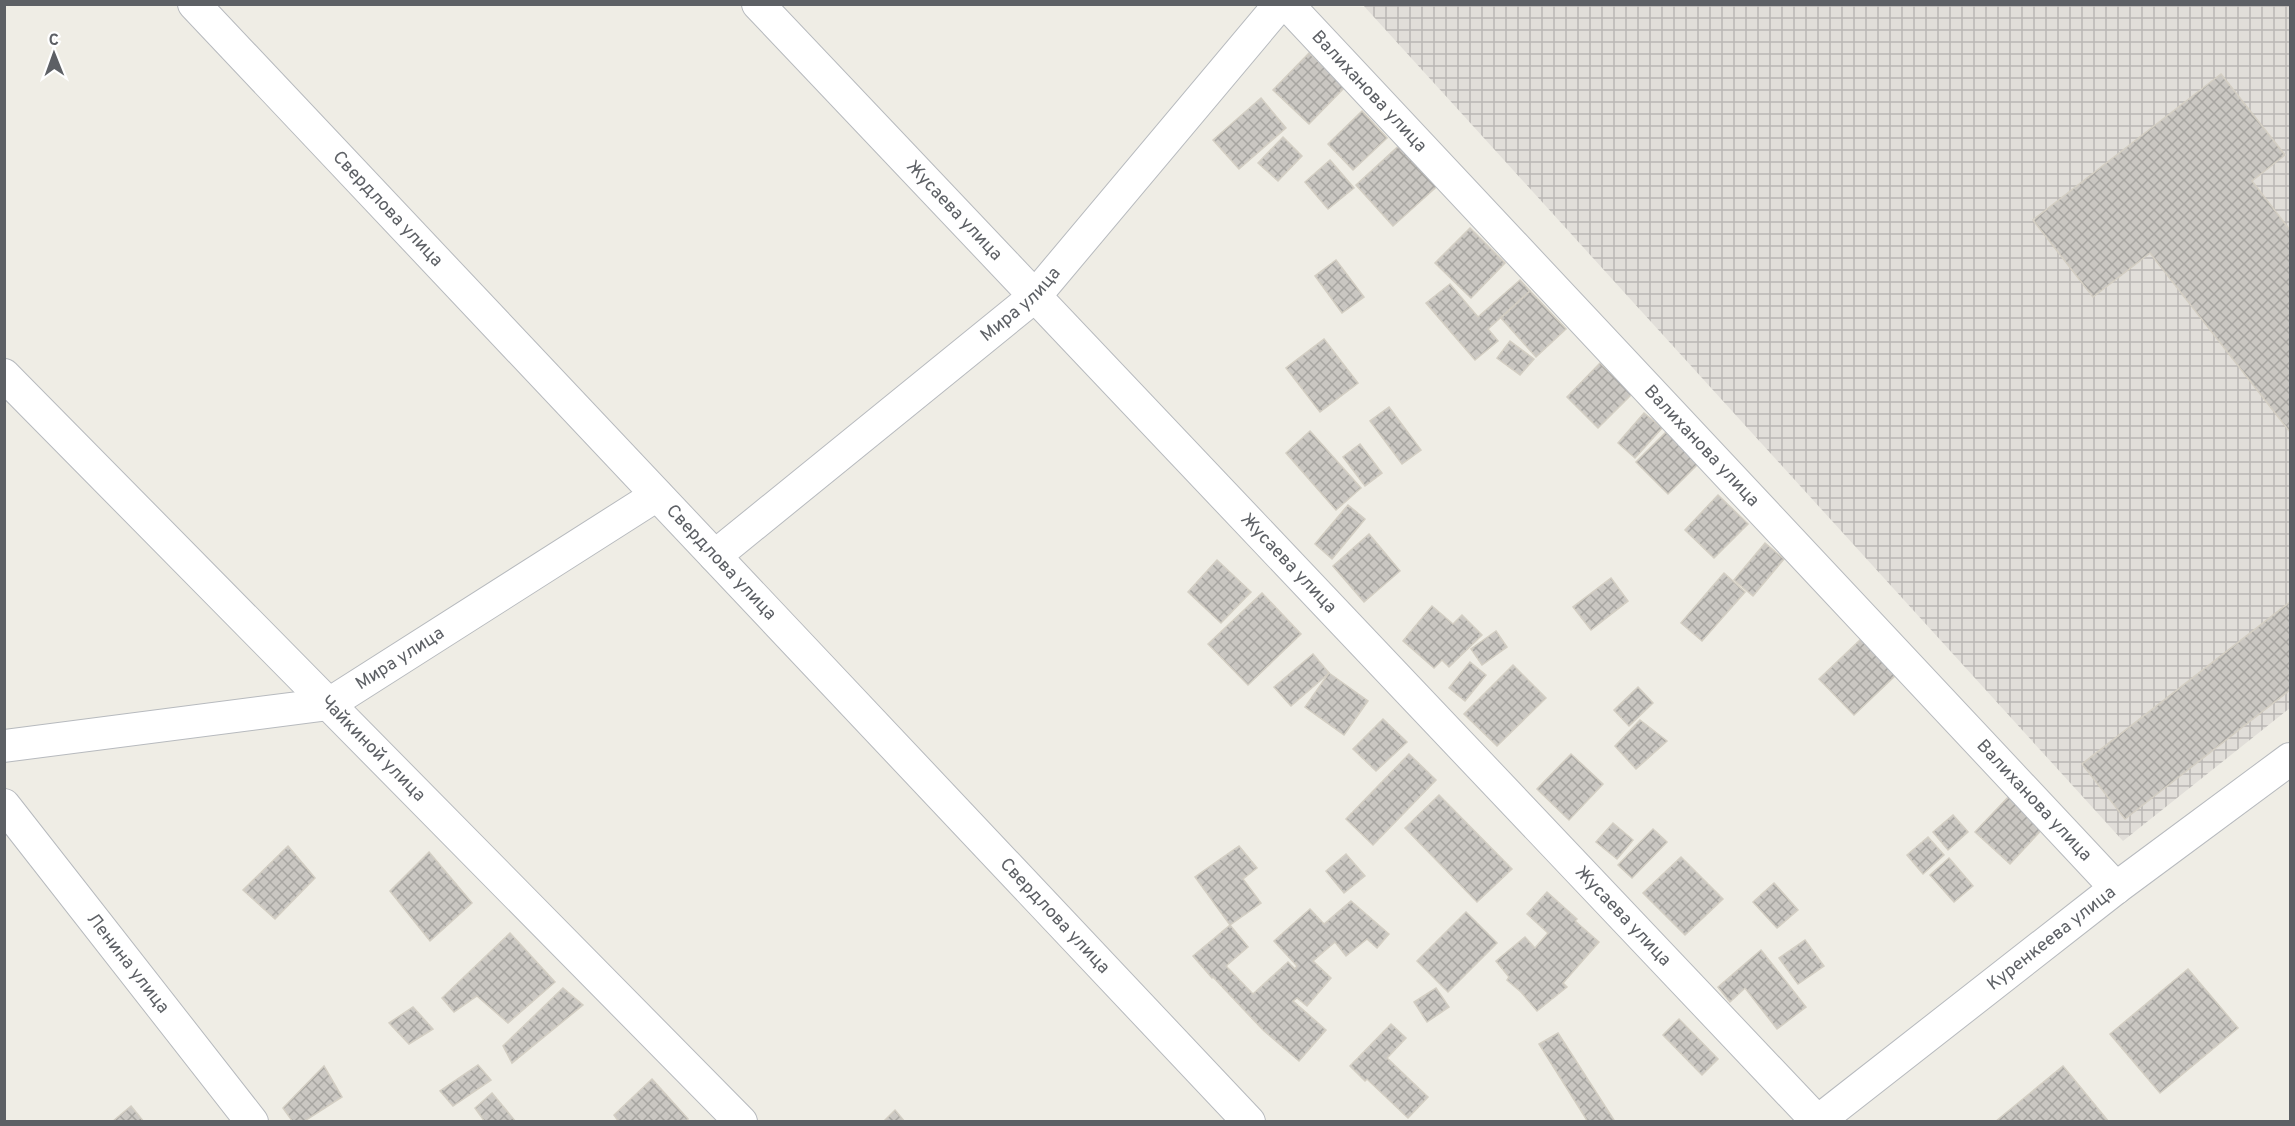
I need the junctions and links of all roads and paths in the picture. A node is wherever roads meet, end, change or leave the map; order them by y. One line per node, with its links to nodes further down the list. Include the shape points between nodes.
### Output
1 (194, 4): 7 (street, Свердлова улица)
2 (758, 4): 5 (street, Жусаева улица)
3 (1280, 4): 5 (street, Мира улица)
4 (1287, 4): 13 (street, Валиханова улица)
5 (1035, 296): 8 (street, Мира улица); 14 (street, Жусаева улица)
6 (4, 375): 9 (street, Чайкиной улица)
7 (657, 495): 8 (street, Свердлова улица); 9 (street, Мира улица)
8 (715, 556): 17 (street, Свердлова улица)
9 (329, 704): 10 (street, Мира улица); 16 (street, Чайкиной улица)
10 (4, 746)
11 (2290, 759): 13 (street, Куренкеева улица)
12 (4, 805): 15 (street, Ленина улица)
13 (2116, 888): 14 (street, Куренкеева улица)
14 (1818, 1121)
15 (252, 1122)
16 (741, 1122)
17 (1249, 1122)

